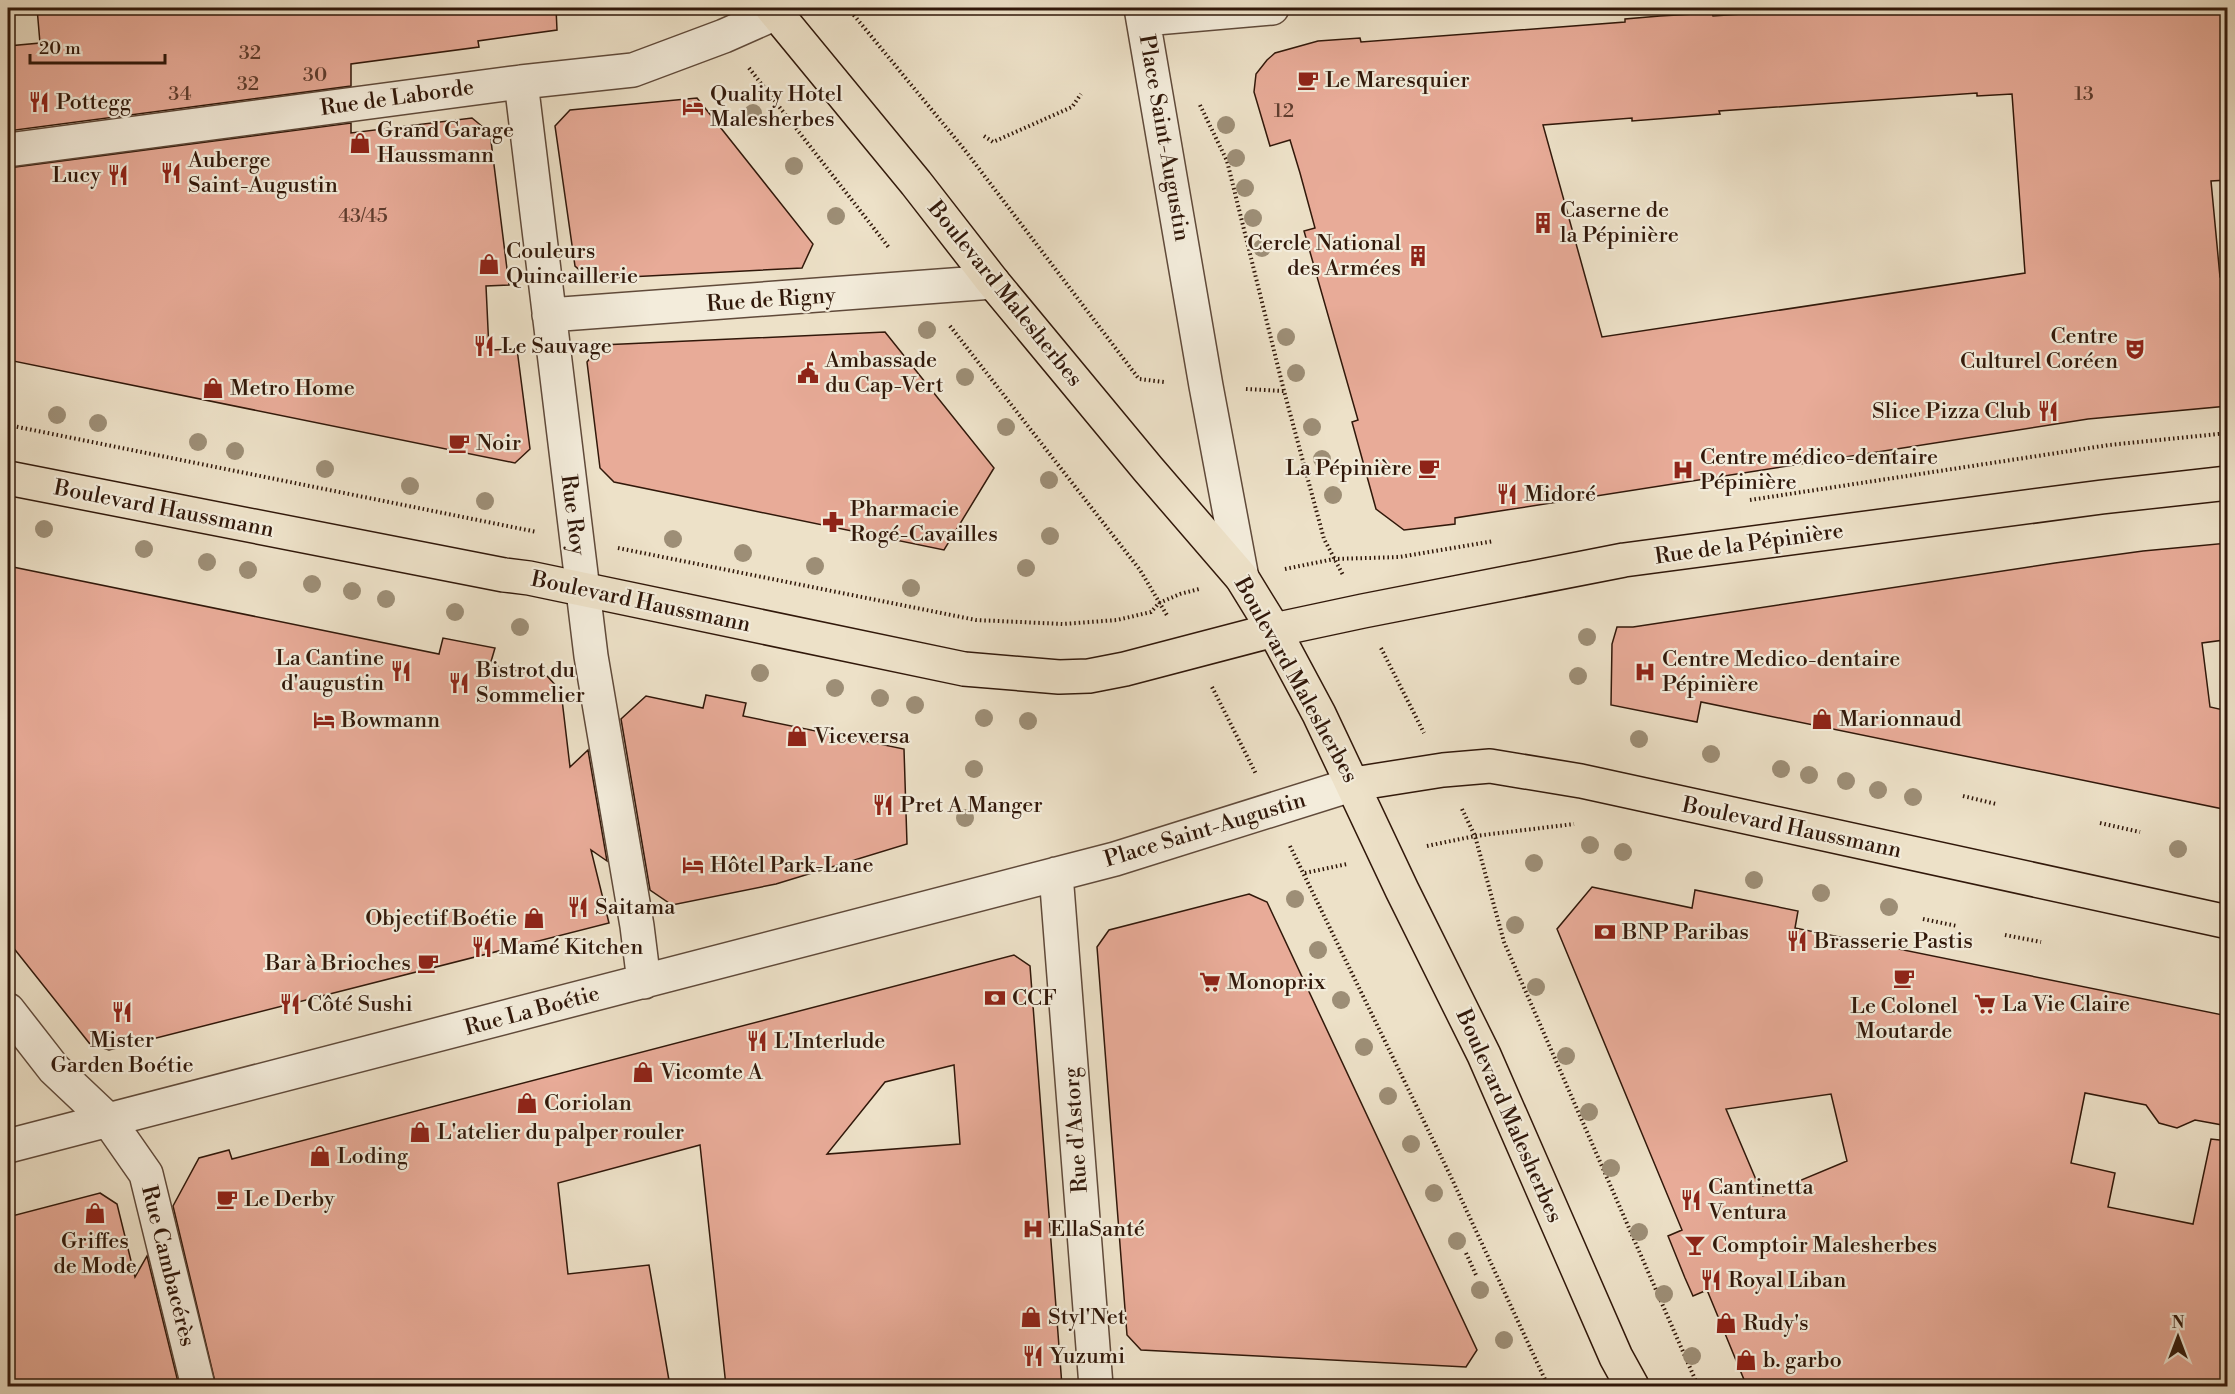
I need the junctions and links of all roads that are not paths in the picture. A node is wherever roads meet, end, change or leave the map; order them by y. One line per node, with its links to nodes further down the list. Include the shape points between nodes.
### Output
1 (1272, 8): 3 (street)
2 (774, 10): 4 (street, Rue de Laborde, via 724,36 633,70); 6 (main road, Boulevard Malesherbes)
3 (1142, 13): 10 (street, Place Saint-Augustin)
4 (521, 82): 5 (street, Rue de Laborde); 7 (street, Rue Roy)
5 (8, 150)
6 (993, 282): 7 (street, Rue de Rigny); 10 (main road, Boulevard Malesherbes)
7 (549, 315): 11 (street, Rue Roy)
8 (8, 478): 11 (main road, Boulevard Haussmann)
9 (2228, 483): 12 (main road, Rue de la Pépinière, via 1624,560)
10 (1242, 578): 12 (main road, Boulevard Malesherbes)
11 (583, 590): 12 (main road, Boulevard Haussmann, via 964,669 1059,677 1125,669); 16 (street, Rue Roy)
12 (1274, 630): 13 (main road, Boulevard Malesherbes)
13 (1354, 784): 14 (street, Place Saint-Augustin); 15 (main road, Boulevard Haussmann, via 1490,766 1581,781); 22 (main road, Boulevard Malesherbes, via 1484,1055)
14 (1056, 874): 16 (street, Rue La Boétie); 21 (street, Rue d'Astorg)
15 (2228, 922)
16 (644, 982): 18 (street, Rue La Boétie)
17 (8, 1010): 18 (street, Rue Cambacérès, via 54,1069)
18 (109, 1121): 19 (street, Rue La Boétie); 20 (street, Rue Cambacérès, via 146,1174)
19 (8, 1146)
20 (198, 1386)
21 (1096, 1386)
22 (1632, 1386)

